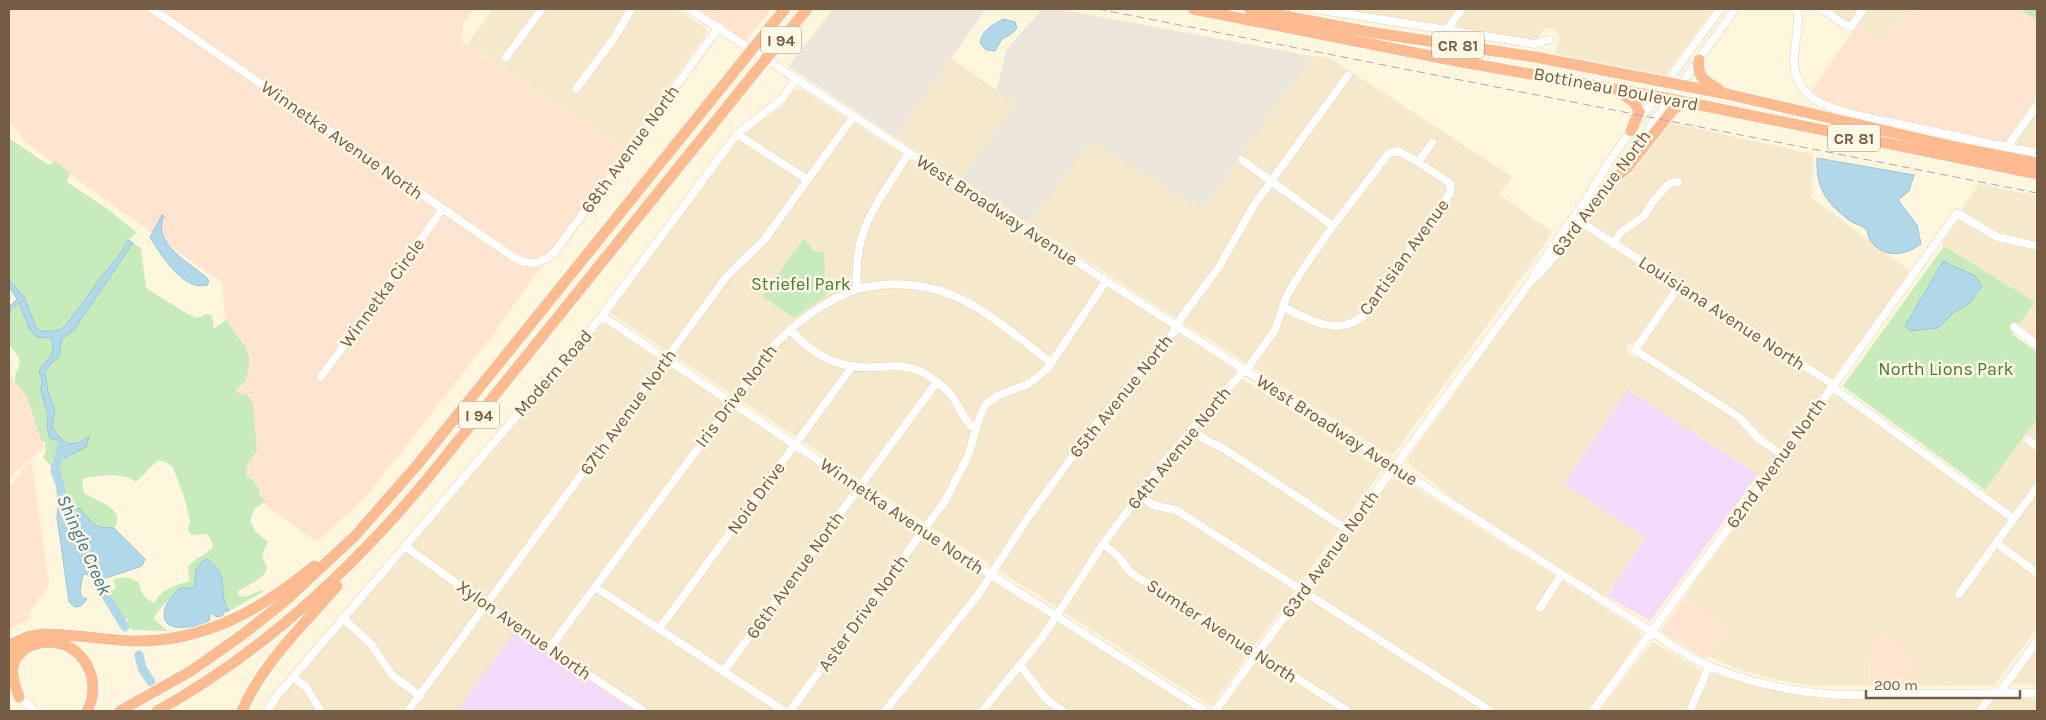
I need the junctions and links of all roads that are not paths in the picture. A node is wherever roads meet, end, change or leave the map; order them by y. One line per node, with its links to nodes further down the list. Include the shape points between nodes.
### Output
1 (152, 9): 48 (street, Winnetka Avenue North)
2 (542, 9): 20 (street)
3 (631, 9): 26 (street, via 615,37)
4 (689, 9): 17 (street, West Broadway Avenue)
5 (784, 9): 85 (highway, I 94, bridge, via 418,464)
6 (807, 9): 80 (highway, I 94, bridge)
7 (1193, 9): 27 (highway, Bottineau Boulevard / CR 81)
8 (1249, 9): 24 (highway, Bottineau Boulevard / CR 81)
9 (1315, 9): 16 (street)
10 (1462, 9): 18 (street)
11 (1720, 9): 24 (street, 63rd Avenue North)
12 (1735, 9): 21 (street, 63rd Avenue North)
13 (1797, 9): 37 (street, via 1799,31 1795,68 1800,84 1814,99 1877,120)
14 (1822, 9): 15 (street, via 1850,27)
15 (1863, 9)
16 (1347, 12): 18 (street)
17 (719, 27): 23 (street, West Broadway Avenue); 53 (street, 68th Avenue North, via 557,249)
18 (1446, 31): 19 (street, via 1535,44)
19 (1549, 40)
20 (506, 57)
21 (1699, 60): 25 (street, 63rd Avenue North); 28 (highway, via 1702,78)
22 (1348, 75): 45 (street, 65th Avenue North)
23 (796, 79): 33 (street, West Broadway Avenue); 35 (street, Modern Road, via 782,99)
24 (1666, 82): 25 (highway, Bottineau Boulevard / CR 81); 29 (street, 63rd Avenue North)
25 (1680, 86): 28 (highway, Bottineau Boulevard / CR 81); 30 (street, 63rd Avenue North)
26 (576, 89)
27 (1618, 90): 29 (highway, Bottineau Boulevard / CR 81); 34 (highway, via 1635,104 1639,112)
28 (1728, 94): 42 (highway, Bottineau Boulevard / CR 81)
29 (1656, 97): 30 (highway, Bottineau Boulevard / CR 81); 34 (street, 63rd Avenue North)
30 (1671, 99): 31 (highway, Bottineau Boulevard / CR 81); 47 (street, 63rd Avenue North)
31 (1684, 102): 43 (highway, Bottineau Boulevard / CR 81); 47 (highway, via 1672,110 1627,168)
32 (2037, 105): 37 (street)
33 (854, 117): 38 (street, West Broadway Avenue); 44 (street, 67th Avenue North)
34 (1631, 131): 49 (street, 63rd Avenue North)
35 (737, 134): 44 (street); 58 (street, Modern Road)
36 (1432, 143): 41 (street)
37 (2007, 147): 39 (street)
38 (909, 153): 54 (street, West Broadway Avenue); 56 (street, via 866,221 858,249)
39 (2037, 153)
40 (1242, 160): 45 (street)
41 (1418, 162): 50 (street, 64th Avenue North, via 1398,151 1389,153); 57 (street, Cartisian Avenue, via 1451,184 1450,193 1362,317 1345,325 1328,327)
42 (2037, 163)
43 (2037, 174)
44 (808, 180): 63 (street, 67th Avenue North, via 757,249 727,276)
45 (1271, 181): 50 (street); 59 (street, 65th Avenue North, via 1246,217 1219,267)
46 (1678, 182): 51 (street, via 1670,183 1644,216 1621,232)
47 (1609, 184): 49 (street, 63rd Avenue North)
48 (442, 210): 53 (street, Winnetka Avenue North, via 518,260); 67 (street, Winnetka Circle)
49 (1576, 220): 51 (street, Louisiana Avenue North); 77 (street, 63rd Avenue North, via 1542,271 1534,277)
50 (1333, 226): 57 (street, 64th Avenue North, via 1294,282)
51 (1613, 244): 55 (street, Louisiana Avenue North)
52 (2037, 246): 69 (street, 62nd Avenue North, via 1997,237 1957,213)
53 (536, 263)
54 (1106, 281): 59 (street, West Broadway Avenue); 64 (street, Aster Drive North)
55 (1679, 286): 69 (street, Louisiana Avenue North); 76 (street, via 1635,350 1739,417 1759,439)
56 (857, 289): 61 (street, Iris Drive North, via 825,303); 64 (street, Iris Drive North, via 906,284 954,295 983,311)
57 (1283, 307): 66 (street, 64th Avenue North, via 1270,337)
58 (602, 316): 63 (street, Winnetka Avenue North); 88 (street, Modern Road)
59 (1177, 326): 66 (street, West Broadway Avenue); 90 (street, 65th Avenue North, via 1096,424)
60 (2014, 327): 62 (street)
61 (790, 330): 65 (street, via 818,355); 70 (street, Iris Drive North, via 770,350)
62 (2037, 345)
63 (667, 360): 70 (street, Winnetka Avenue North); 95 (street, 67th Avenue North)
64 (1052, 363): 72 (street, Aster Drive North, via 1030,383 991,399 981,412)
65 (852, 367): 68 (street, via 902,366 922,372); 74 (street, Noid Drive)
66 (1245, 370): 71 (street, 64th Avenue North); 77 (street, West Broadway Avenue)
67 (321, 377)
68 (937, 382): 72 (street, via 949,392 969,425); 79 (street, 66th Avenue North)
69 (1834, 385): 76 (street, 62nd Avenue North); 82 (street, Louisiana Avenue North)
70 (731, 403): 74 (street, Winnetka Avenue North); 92 (street, Iris Drive North)
71 (1192, 429): 81 (street, 64th Avenue North); 83 (street)
72 (976, 430): 84 (street, Aster Drive North, via 961,473)
73 (2029, 440): 75 (street)
74 (795, 445): 79 (street, Winnetka Avenue North); 99 (street, Noid Drive)
75 (2037, 447)
76 (1782, 455): 100 (street, 62nd Avenue North)
77 (1394, 467): 83 (street, 63rd Avenue North); 91 (street, West Broadway Avenue)
78 (2037, 487): 82 (street)
79 (859, 488): 84 (street, Winnetka Avenue North); 109 (street, 66th Avenue North)
80 (414, 495): 119 (highway, I 94, via 343,572 284,625 207,681); 120 (highway, via 271,661)
81 (1139, 495): 87 (street, 64th Avenue North); 93 (street, via 1153,505 1176,510)
82 (2014, 519): 86 (street)
83 (1348, 530): 93 (street, 63rd Avenue North)
84 (923, 531): 90 (street, Winnetka Avenue North); 126 (street, Aster Drive North)
85 (355, 536): 102 (highway, via 266,601 208,631 144,641 38,634); 118 (highway, I 94, via 290,597 242,635 185,675)
86 (1996, 543): 89 (street); 94 (street)
87 (1103, 544): 97 (street, 64th Avenue North); 105 (street, Sumter Avenue North, via 1130,572)
88 (405, 546): 95 (street, Xylon Avenue North); 98 (street, Modern Road)
89 (2037, 573)
90 (991, 575): 97 (street, Winnetka Avenue North); 127 (street, 65th Avenue North)
91 (1561, 575): 96 (street); 100 (street, West Broadway Avenue)
92 (595, 587): 99 (street); 104 (street, Iris Drive North)
93 (1303, 592): 105 (street, 63rd Avenue North); 133 (street)
94 (1959, 594)
95 (486, 606): 104 (street, Xylon Avenue North); 114 (street, 67th Avenue North)
96 (1540, 608)
97 (1056, 616): 107 (street, 64th Avenue North); 130 (street, Winnetka Avenue North)
98 (343, 618): 110 (street, Modern Road); 114 (street, via 372,644 392,675)
99 (659, 629): 109 (street)
100 (1651, 633): 108 (street, West Broadway Avenue); 134 (street, 62nd Avenue North)
101 (2037, 641): 112 (street)
102 (10, 644)
103 (31, 646): 106 (highway); 115 (highway, via 20,654 13,667 12,678); 117 (highway, via 47,642 60,644 74,650 84,660 94,687)
104 (549, 649): 124 (street, Xylon Avenue North)
105 (1258, 654): 131 (street, 63rd Avenue North); 132 (street, Sumter Avenue North)
106 (9, 657)
107 (1020, 665): 128 (street, 64th Avenue North); 129 (street, via 1046,699)
108 (1709, 666): 112 (street, West Broadway Avenue, via 1762,684 1820,694); 135 (street)
109 (723, 672): 125 (street)
110 (293, 677): 121 (street, Modern Road); 122 (street, via 306,687)
111 (9, 687): 115 (street)
112 (1997, 692): 113 (street, West Broadway Avenue); 136 (street)
113 (2037, 693)
114 (420, 696): 123 (street, 67th Avenue North)
115 (19, 697): 116 (street)
116 (34, 711)
117 (87, 711)
118 (120, 711)
119 (157, 711)
120 (242, 711)
121 (267, 711)
122 (321, 711)
123 (408, 711)
124 (644, 711)
125 (784, 711)
126 (790, 711)
127 (884, 711)
128 (982, 711)
129 (1063, 711)
130 (1205, 711)
131 (1216, 711)
132 (1348, 711)
133 (1491, 711)
134 (1593, 711)
135 (1690, 711)
136 (1980, 711)

